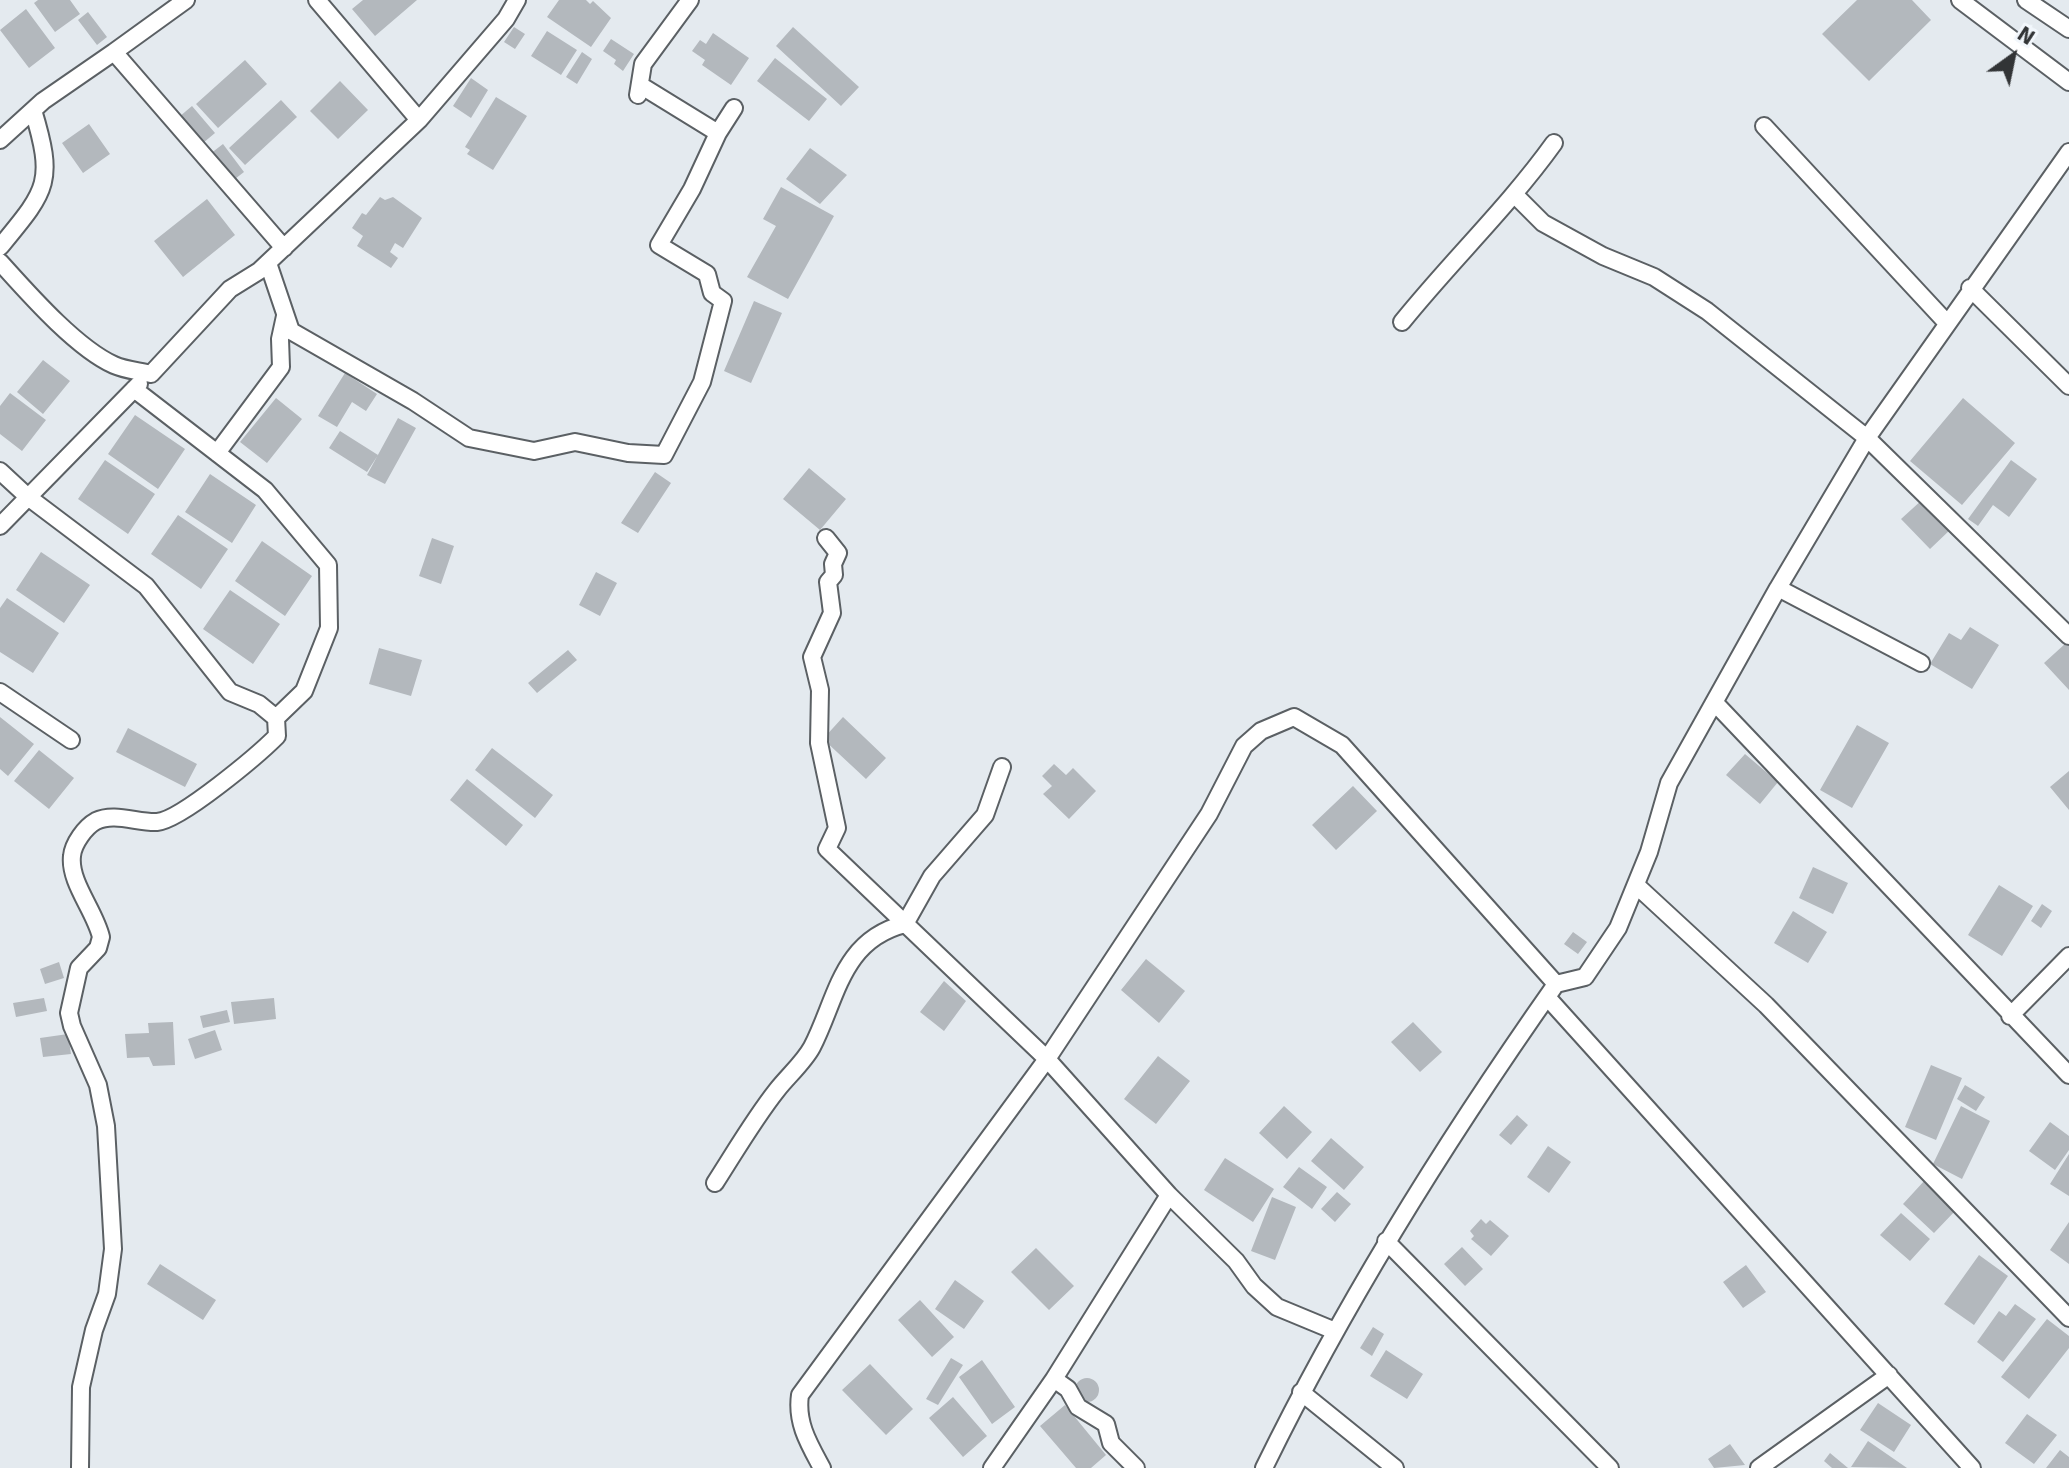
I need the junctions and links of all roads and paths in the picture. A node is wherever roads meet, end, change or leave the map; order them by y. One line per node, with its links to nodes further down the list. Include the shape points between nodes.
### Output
1 (186, 0): 8 (street)
2 (317, 0): 12 (street)
3 (517, 0): 12 (street)
4 (690, 0): 14 (street, via 643,64 639,90)
5 (1960, 0): 9 (street)
6 (2026, 0): 7 (street)
7 (2069, 29)
8 (114, 52): 11 (street); 20 (street)
9 (2069, 82)
10 (734, 108): 14 (street)
11 (33, 110): 15 (street); 19 (street, via 47,156 39,199)
12 (419, 120): 20 (street)
13 (1764, 126): 26 (street)
14 (718, 133): 24 (street, via 659,245 707,274 712,293 723,301 702,382 664,455 575,442 534,451 469,438 291,331)
15 (0, 140)
16 (1554, 143): 18 (street)
17 (2069, 152): 23 (street)
18 (1516, 196): 25 (street); 30 (street, via 1543,223 1654,277 1707,311)
19 (0, 247)
20 (284, 248): 22 (street)
21 (0, 262): 27 (street, via 74,336 114,365)
22 (268, 263): 24 (street); 27 (street, via 230,289)
23 (1970, 288): 26 (street); 28 (street)
24 (285, 315): 31 (street, via 281,367)
25 (1402, 322)
26 (1946, 322): 30 (street)
27 (151, 374): 29 (street)
28 (2069, 386)
29 (134, 389): 31 (street); 33 (street)
30 (1867, 438): 36 (street); 37 (street)
31 (217, 453): 41 (street, via 265,490 328,565 329,628 304,691)
32 (0, 471): 33 (street)
33 (28, 497): 34 (street); 41 (street, via 146,586 230,692)
34 (0, 526)
35 (826, 538): 45 (street, via 838,553 828,582 832,613 812,657 820,690 819,743 837,828 827,849)
36 (1778, 588): 38 (street); 40 (street)
37 (2069, 636)
38 (1921, 663)
39 (0, 692): 42 (street)
40 (1715, 703): 44 (street, via 1669,783); 48 (street)
41 (276, 718): 59 (street, via 277,736 257,757 177,814 160,822 96,821 72,855 101,937 79,968 69,1013 98,1085 106,1126 113,1249 107,1294 81,1387)
42 (71, 740)
43 (1002, 767): 45 (street, via 985,815 932,876)
44 (1636, 885): 47 (street, via 1618,928 1585,977); 54 (street, via 1766,1005)
45 (905, 924): 49 (street); 51 (street, via 857,953 812,1048 775,1092)
46 (2069, 956): 48 (street)
47 (1551, 990): 49 (street, via 1342,745 1294,717 1261,731 1244,746 1209,814); 53 (street, via 1437,1156); 56 (street)
48 (2010, 1016): 50 (street)
49 (1047, 1059): 52 (street); 60 (street, via 800,1395 802,1430)
50 (2069, 1075)
51 (715, 1183)
52 (1169, 1195): 55 (street, via 1277,1307); 57 (street)
53 (1386, 1241): 55 (street); 65 (street)
54 (2069, 1318)
55 (1335, 1331): 58 (street)
56 (1889, 1375): 66 (street); 67 (street)
57 (1054, 1379): 61 (street); 62 (street, via 1068,1389 1078,1407 1106,1424 1111,1443)
58 (1301, 1392): 63 (street); 64 (street)
59 (80, 1468)
60 (822, 1468)
61 (992, 1468)
62 (1136, 1468)
63 (1264, 1468)
64 (1395, 1468)
65 (1610, 1468)
66 (1759, 1468)
67 (1972, 1468)

